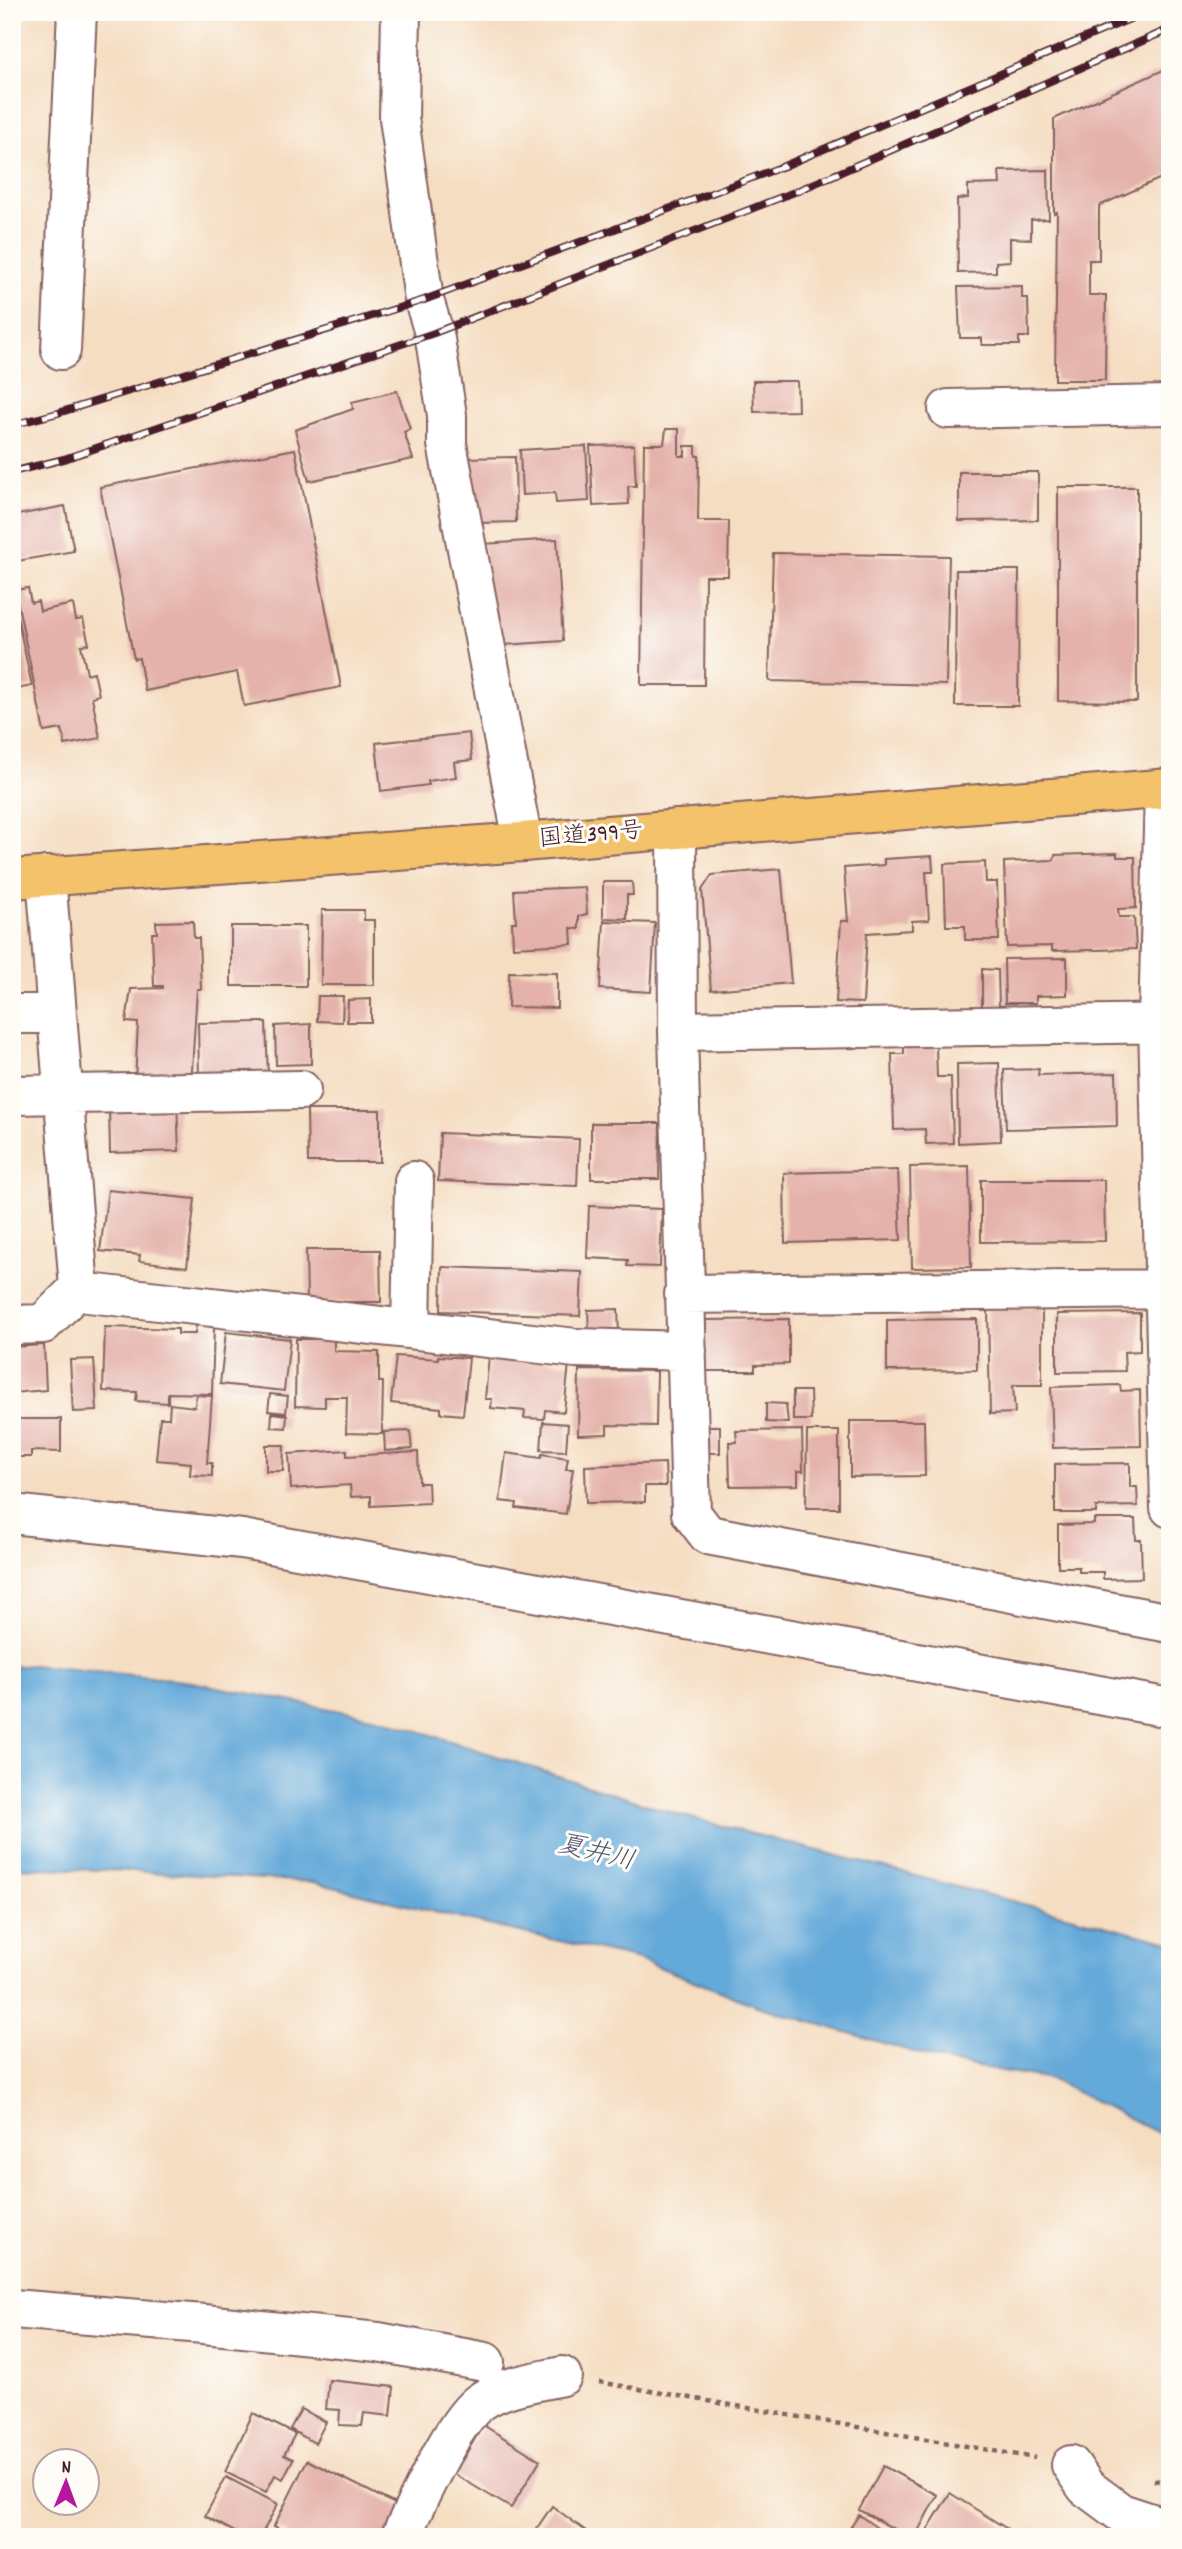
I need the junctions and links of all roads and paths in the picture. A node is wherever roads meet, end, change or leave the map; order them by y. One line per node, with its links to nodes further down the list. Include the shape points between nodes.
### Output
1 (77, 12): 3 (street)
2 (401, 12): 8 (street, via 399,118 424,300 434,333 447,444)
3 (61, 351)
4 (1170, 405): 5 (street)
5 (948, 409)
6 (1167, 789): 7 (highway, 国道399号); 12 (street)
7 (677, 829): 8 (highway, 国道399号); 13 (street)
8 (523, 842): 9 (highway, 国道399号)
9 (29, 877): 11 (street)
10 (12, 1014): 11 (street)
11 (57, 1014): 16 (street)
12 (1164, 1023): 13 (street); 19 (street)
13 (678, 1031): 20 (street)
14 (301, 1090): 16 (street)
15 (12, 1095): 16 (street)
16 (65, 1095): 18 (street)
17 (414, 1181): 22 (street)
18 (79, 1288): 21 (street, via 43,1324); 22 (street, via 88,1293)
19 (1167, 1289): 20 (street); 24 (street)
20 (684, 1294): 23 (street)
21 (12, 1325)
22 (411, 1329): 23 (street, via 576,1348)
23 (687, 1351): 27 (street, via 691,1513 708,1535)
24 (1170, 1493): 25 (street)
25 (1170, 1508)
26 (12, 1514): 28 (street, via 242,1539)
27 (1170, 1623)
28 (1170, 1708)
29 (12, 2309): 30 (street, via 378,2342)
30 (485, 2362)
31 (562, 2376): 32 (path); 36 (street, via 504,2390 480,2402 460,2421)
32 (1071, 2465): 35 (street, via 1086,2487 1121,2513)
33 (1149, 2478): 34 (path)
34 (1170, 2483)
35 (1170, 2529)
36 (400, 2537)

